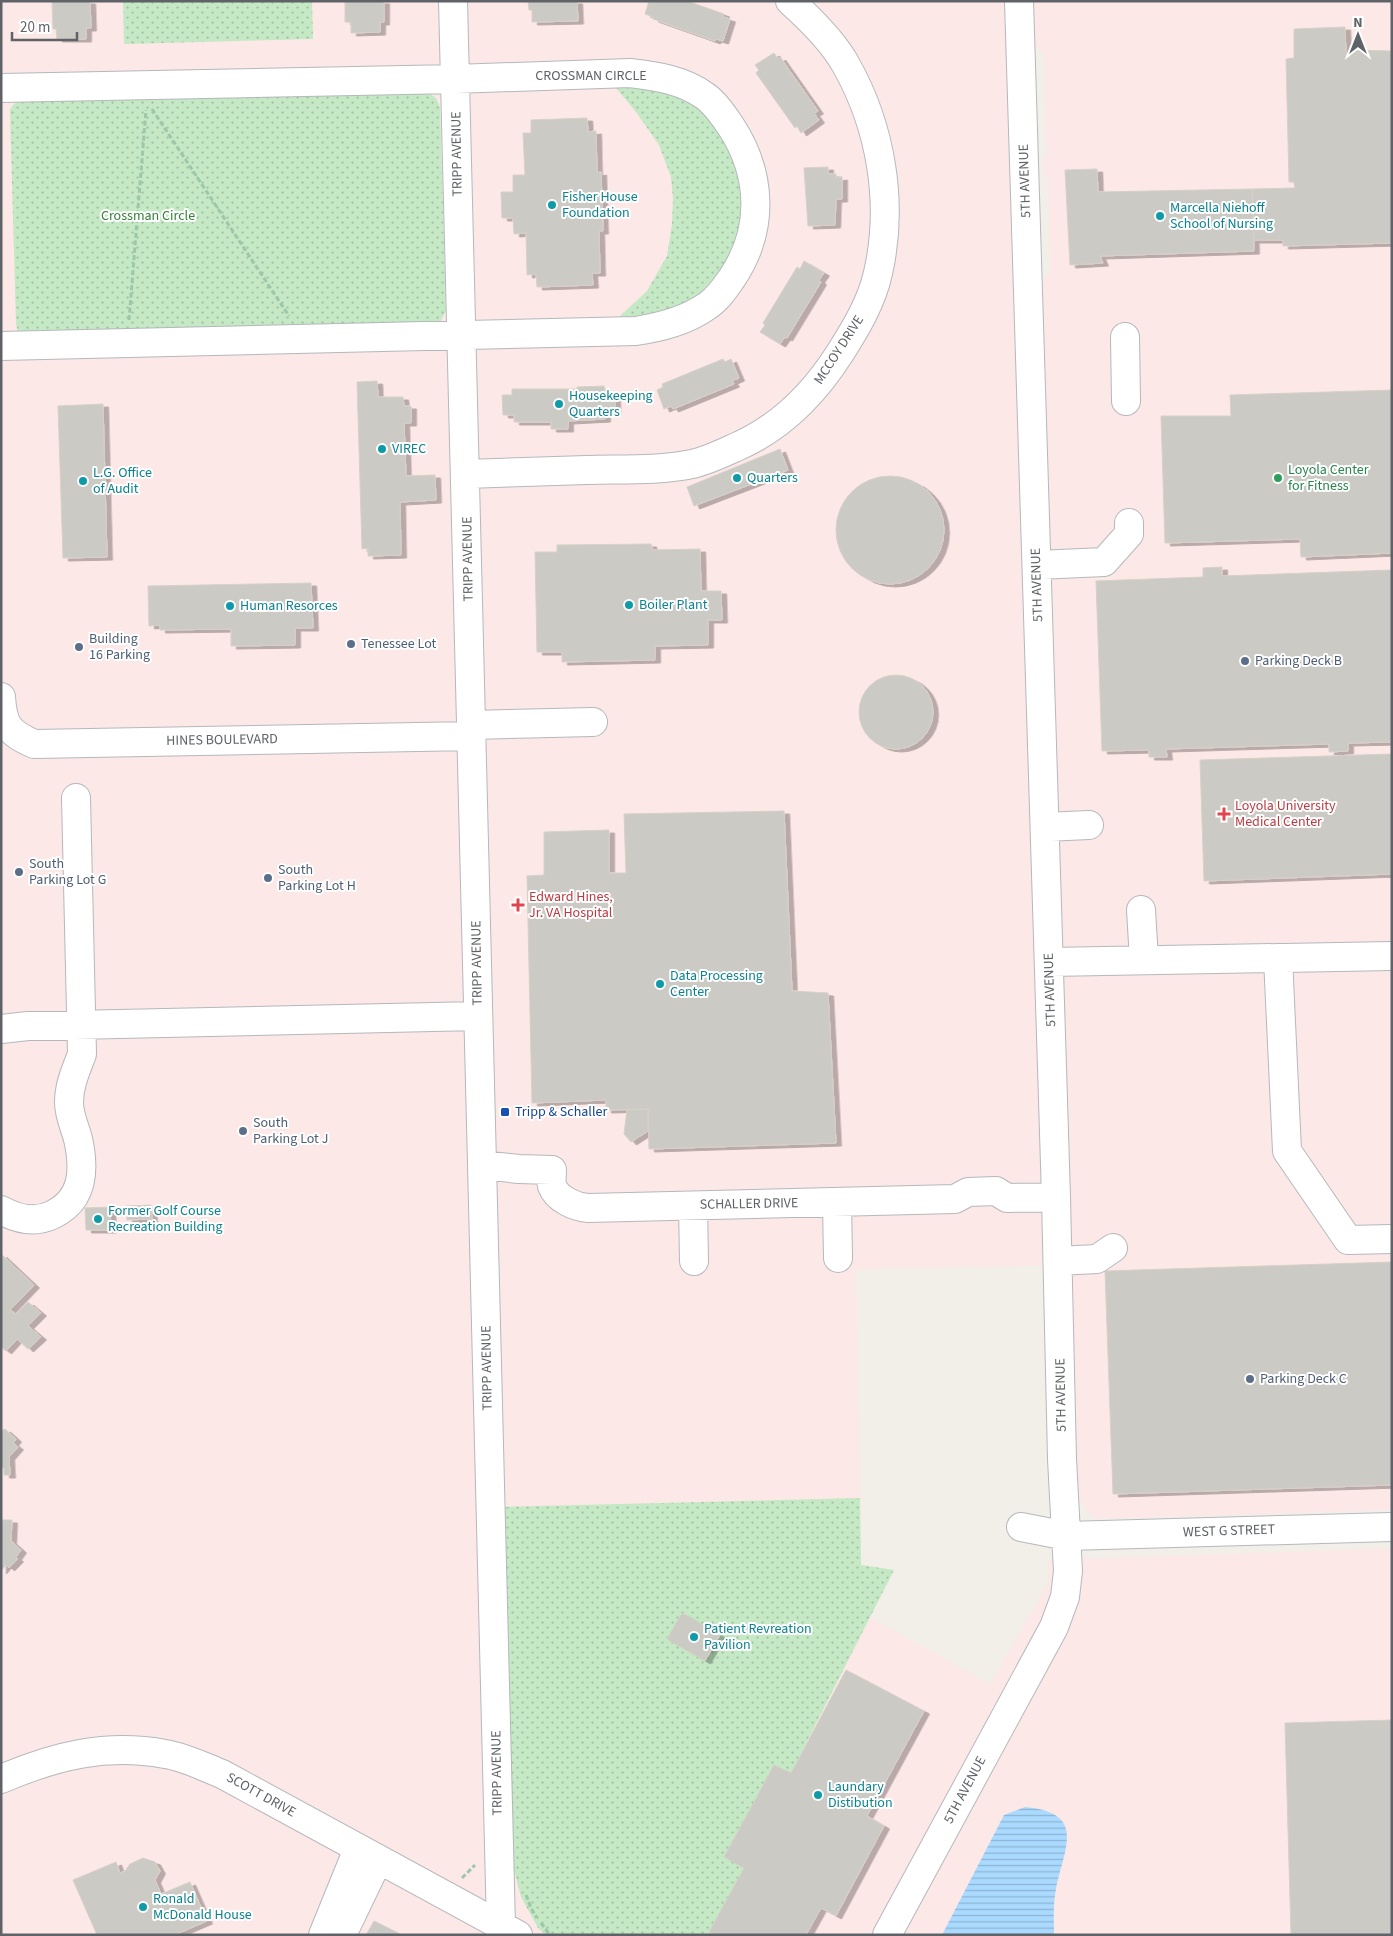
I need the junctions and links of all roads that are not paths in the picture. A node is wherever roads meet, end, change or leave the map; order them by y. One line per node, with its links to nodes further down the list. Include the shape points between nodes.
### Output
1 (453, 1): 4 (street, TRIPP AVENUE)
2 (790, 1): 10 (street, MCCOY DRIVE, via 845,64 875,134 882,170 884,239 878,274 867,307 830,369 803,401 770,429 734,448 693,463 657,468)
3 (1020, 1): 12 (street, 5TH AVENUE)
4 (455, 80): 5 (street, CROSSMAN CIRCLE); 6 (street, TRIPP AVENUE); 6 (street, CROSSMAN CIRCLE, via 630,73 680,83 706,96 725,117 739,138 752,169 756,196 748,250 736,272 707,306 687,317 664,327 636,332)
5 (1, 88)
6 (462, 336): 8 (street, CROSSMAN CIRCLE); 10 (street, TRIPP AVENUE)
7 (1125, 337): 9 (street)
8 (1, 346)
9 (1126, 400)
10 (466, 474): 15 (street, TRIPP AVENUE)
11 (1129, 523): 12 (street, via 1129,534 1104,562)
12 (1037, 565): 18 (street, 5TH AVENUE)
13 (1, 697): 15 (street, HINES BOULEVARD, via 4,718 12,732 34,744)
14 (592, 722): 15 (street, HINES BOULEVARD)
15 (472, 730): 24 (street, TRIPP AVENUE)
16 (76, 798): 25 (street)
17 (1089, 825): 18 (street)
18 (1045, 827): 23 (street, 5TH AVENUE)
19 (1133, 910): 22 (street)
20 (1392, 956): 21 (street)
21 (1278, 958): 22 (street); 32 (street, via 1287,1151 1348,1240)
22 (1136, 961): 23 (street)
23 (1049, 962): 28 (street, 5TH AVENUE)
24 (478, 1016): 25 (street); 27 (street, TRIPP AVENUE)
25 (82, 1026): 26 (street); 31 (street, via 82,1054 71,1082 69,1102 78,1139 82,1180 76,1195 64,1209 33,1220 14,1217)
26 (1, 1029)
27 (482, 1173): 30 (street, SCHALLER DRIVE, via 552,1178 570,1204 579,1207); 40 (street, TRIPP AVENUE)
28 (1056, 1196): 29 (street, SCHALLER DRIVE, via 1006,1198 996,1192 968,1192 955,1199); 37 (street, 5TH AVENUE)
29 (837, 1202): 30 (street, SCHALLER DRIVE); 33 (street)
30 (692, 1206): 34 (street)
31 (1, 1210)
32 (1392, 1238)
33 (838, 1258)
34 (694, 1261)
35 (1021, 1527): 37 (street, WEST G STREET)
36 (1392, 1527): 37 (street, WEST G STREET)
37 (1066, 1536): 43 (street, 5TH AVENUE, via 1066,1597 1054,1627)
38 (1, 1779): 39 (street, SCOTT DRIVE, via 62,1756 129,1750 165,1754 222,1774)
39 (368, 1854): 40 (street, SCOTT DRIVE); 41 (street); 42 (street)
40 (510, 1930)
41 (323, 1935)
42 (342, 1935)
43 (887, 1935)

